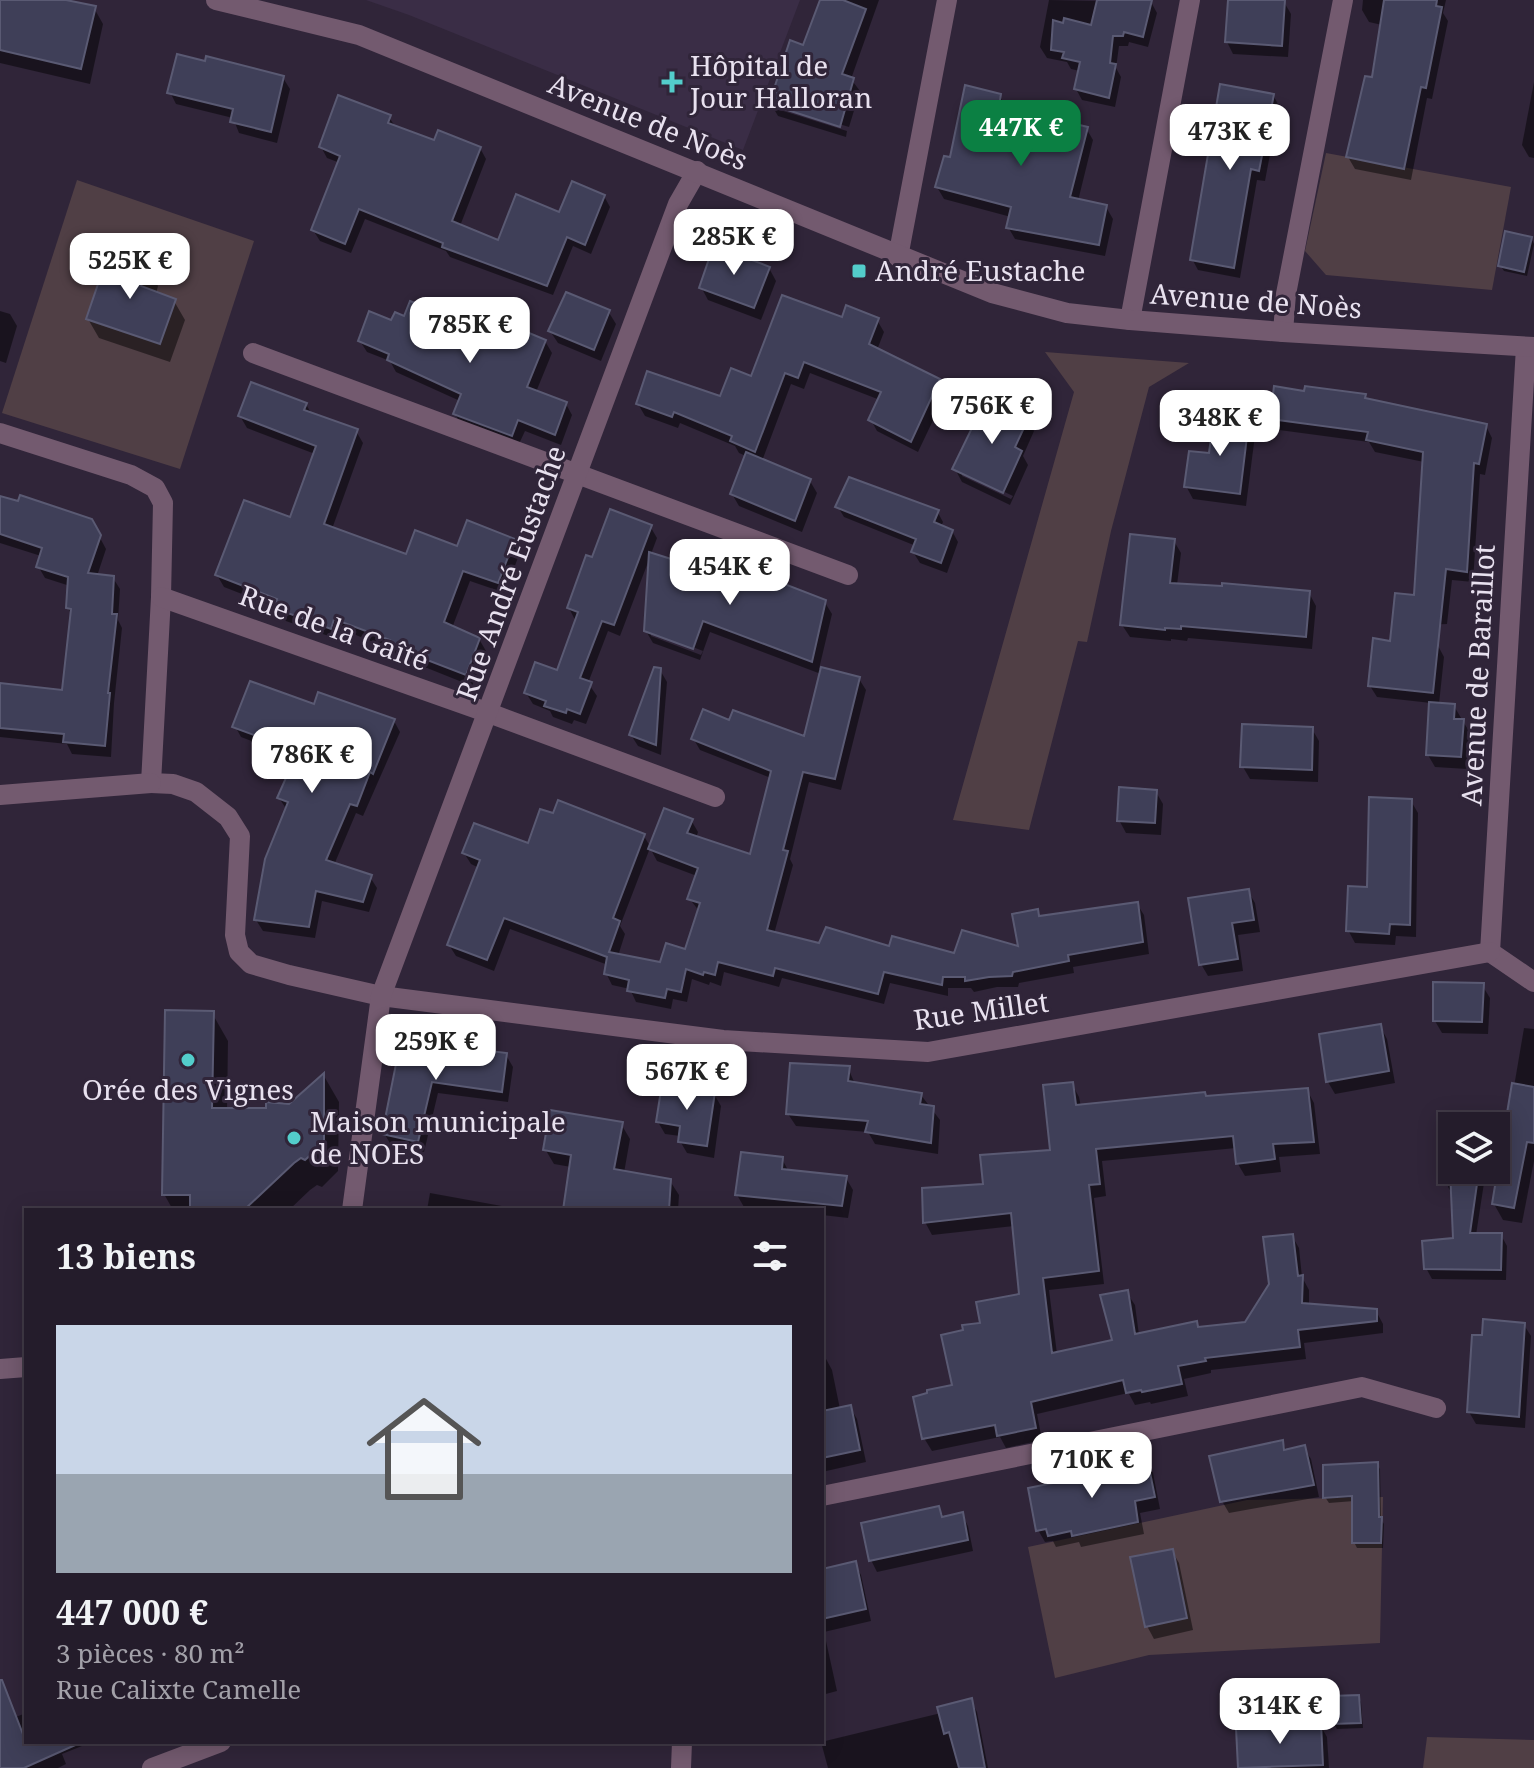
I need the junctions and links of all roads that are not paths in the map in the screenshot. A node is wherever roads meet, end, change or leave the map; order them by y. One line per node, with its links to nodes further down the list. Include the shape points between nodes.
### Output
1 (216, 0): 5 (street, Avenue de Noès, via 359,35)
2 (947, 0): 6 (street)
3 (1190, 0): 7 (street)
4 (1343, 0): 8 (street)
5 (697, 171): 6 (street, Avenue de Noès); 12 (street, Rue André Eustache, via 678,204)
6 (898, 257): 7 (street, Avenue de Noès, via 992,293 1067,313)
7 (1130, 320): 8 (street, Avenue de Noès)
8 (1283, 332): 9 (street, Avenue de Noès)
9 (1530, 347): 19 (street, Avenue de Baraillot)
10 (253, 353): 12 (street)
11 (0, 433): 14 (street, via 131,475 155,488 163,503)
12 (578, 474): 13 (street); 15 (street, Rue André Eustache)
13 (848, 575)
14 (161, 597): 15 (street, Rue de la Gaîté); 16 (street)
15 (489, 713): 18 (street, Rue de la Gaîté); 21 (street, Rue André Eustache)
16 (151, 783): 17 (street, Rue Millet); 21 (street, Rue Millet, via 196,792 228,817 240,836 235,935 239,952 251,964)
17 (0, 795)
18 (715, 797)
19 (1490, 952): 20 (street); 21 (street, Rue Millet, via 928,1052 723,1040)
20 (1534, 982)
21 (381, 996): 22 (street, Rue André Eustache)
22 (352, 1208)
23 (24, 1367): 24 (street)
24 (0, 1369)
25 (1436, 1408): 26 (street, via 1362,1387)
26 (824, 1496)
27 (216, 1744): 29 (street)
28 (682, 1744): 30 (street)
29 (152, 1768)
30 (681, 1768)

